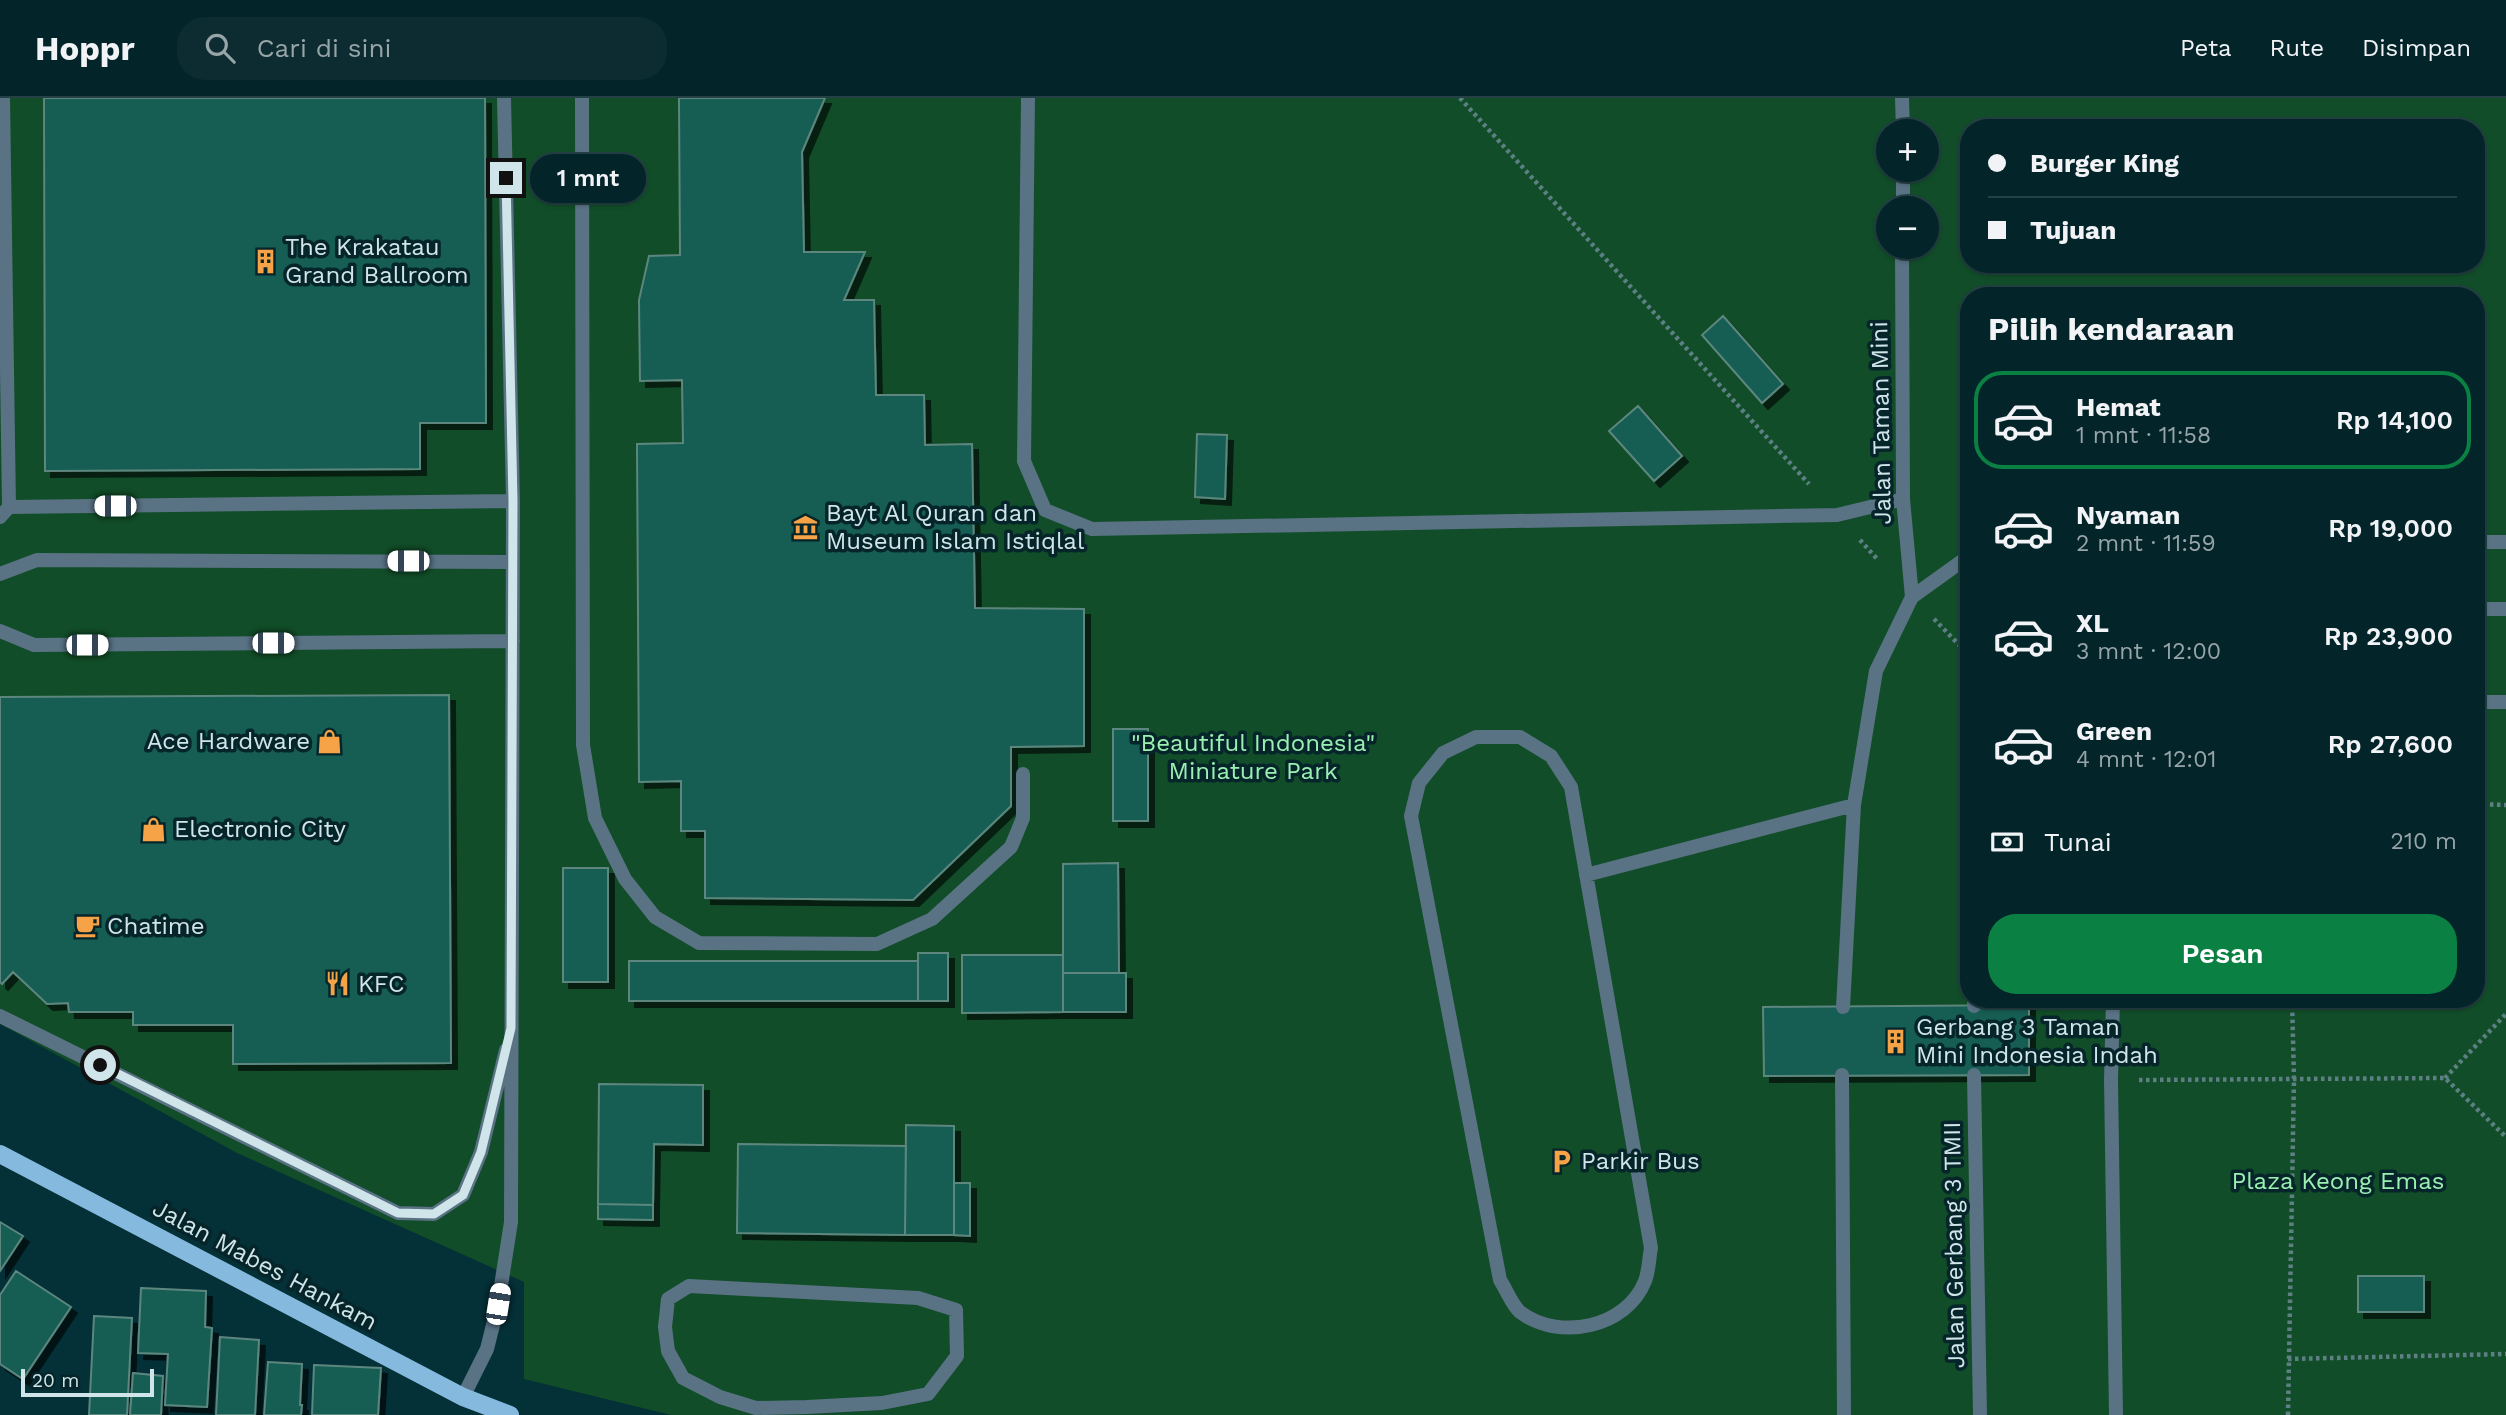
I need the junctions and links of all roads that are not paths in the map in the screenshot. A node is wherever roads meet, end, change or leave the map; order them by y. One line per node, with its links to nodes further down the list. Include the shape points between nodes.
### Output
1 (3, 98): 10 (lane)
2 (504, 98): 9 (lane)
3 (582, 98): 23 (lane, via 583,745 595,818 625,879 655,917 699,943 877,944 932,919 1011,847 1023,818)
4 (1028, 98): 8 (lane, via 1024,461 1045,510 1092,529 1837,515)
5 (1902, 98): 6 (lane)
6 (1903, 119)
7 (1902, 259): 8 (lane, Jalan Taman Mini)
8 (1903, 499): 16 (lane, Jalan Taman Mini)
9 (513, 501): 10 (lane); 13 (lane)
10 (4, 512)
11 (2485, 541): 12 (lane)
12 (2506, 542)
13 (513, 562): 15 (lane, via 37,560); 20 (lane)
14 (1960, 562): 16 (lane)
15 (0, 574)
16 (1912, 597): 24 (lane, via 1876,671)
17 (2485, 609): 18 (lane)
18 (2506, 609)
19 (0, 631): 20 (lane, via 34,645)
20 (513, 641): 29 (lane)
21 (2485, 702): 22 (lane)
22 (2506, 702)
23 (1023, 774)
24 (1854, 805): 25 (lane); 26 (lane)
25 (1586, 875): 25 (lane, via 1571,787 1551,756 1520,737 1476,737 1443,753 1419,783 1411,816 1500,1280 1519,1311 1550,1326 1588,1327 1627,1309 1646,1280 1651,1248)
26 (1843, 1007)
27 (2113, 1008): 38 (lane)
28 (0, 1016): 29 (lane, via 398,1213 434,1214 463,1195 481,1152)
29 (511, 1028): 33 (lane, via 511,1222 487,1349)
30 (1842, 1075): 36 (lane)
31 (1975, 1075): 37 (lane, Jalan Gerbang 3 TMII)
32 (0, 1154): 33 (main road, Jalan Mabes Hankam)
33 (463, 1398): 35 (main road, Jalan Mabes Hankam)
34 (755, 1411): 34 (lane, via 883,1403 928,1394 957,1356 956,1310 918,1298 689,1286 668,1299 668,1351 683,1378)
35 (510, 1415)
36 (1843, 1415)
37 (1980, 1415)
38 (2116, 1415)

